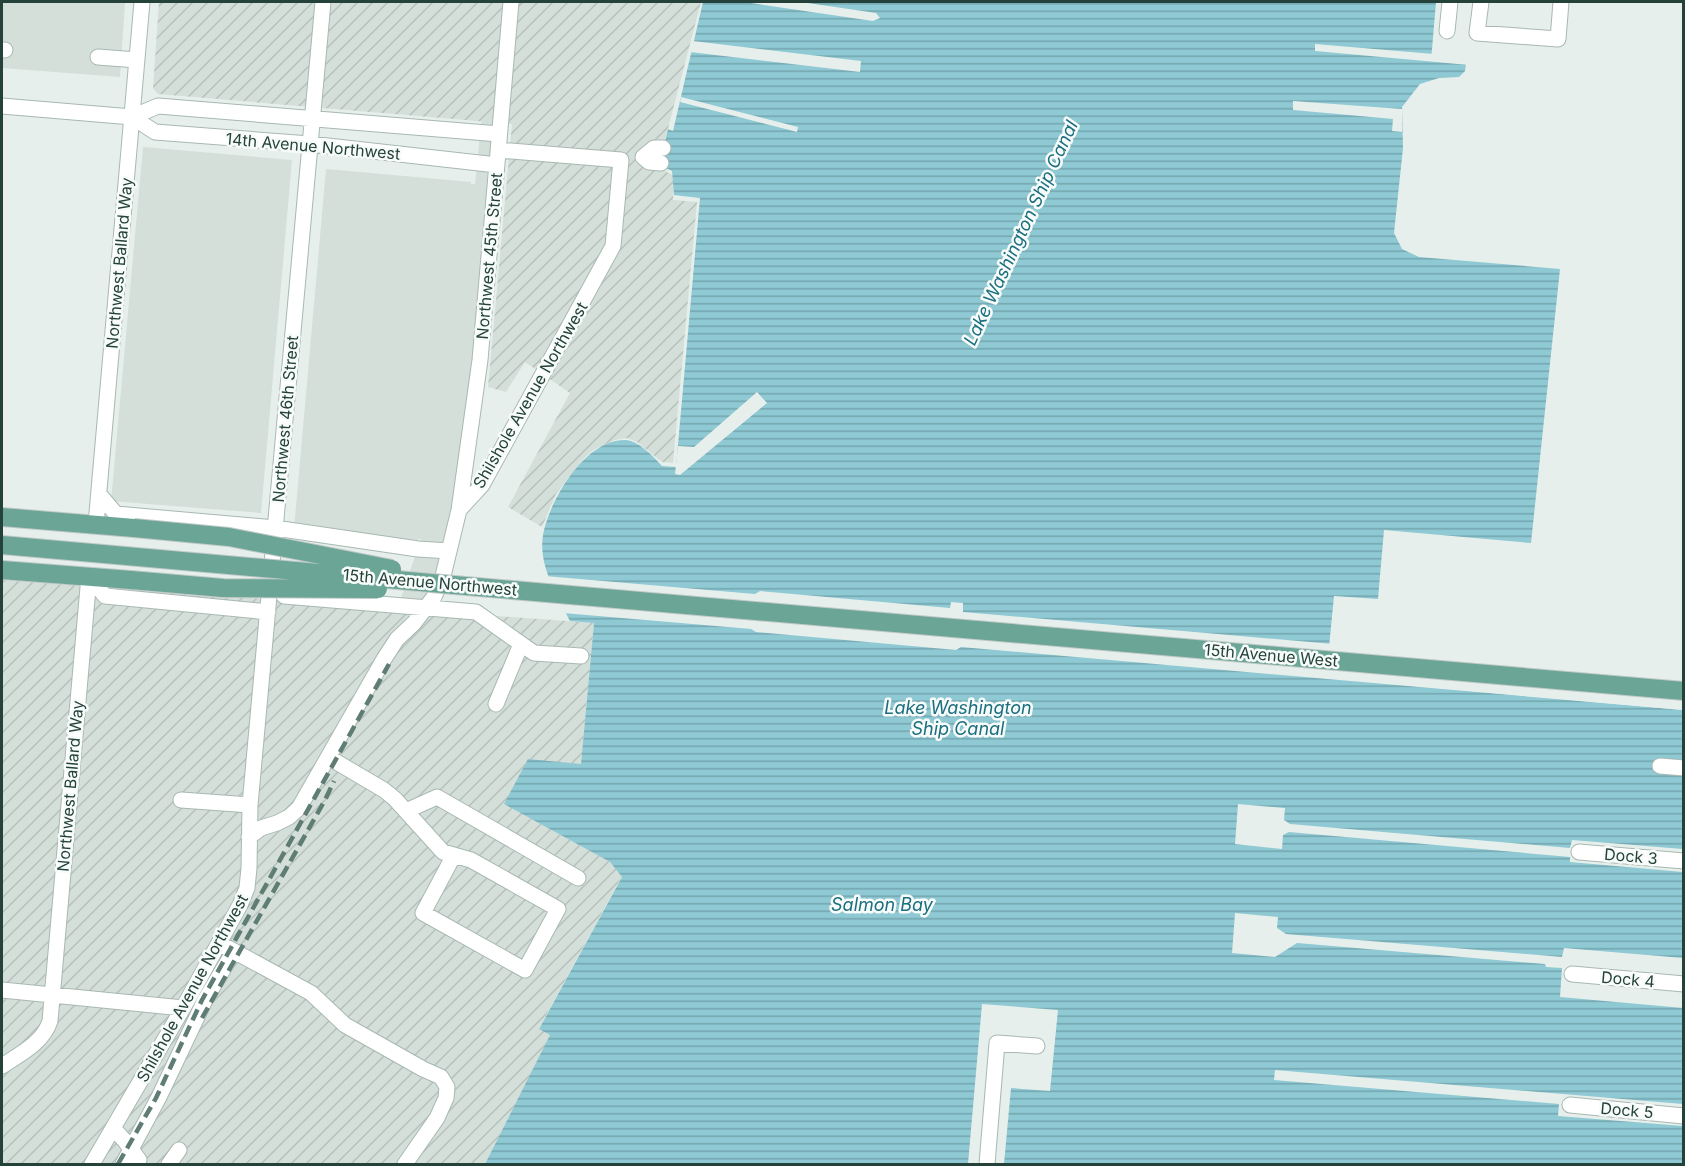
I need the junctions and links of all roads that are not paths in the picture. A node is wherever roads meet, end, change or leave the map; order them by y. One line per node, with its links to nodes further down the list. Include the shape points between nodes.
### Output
1 (142, 2): 9 (street, Northwest Ballard Way)
2 (323, 2): 12 (street, Northwest 46th Street)
3 (511, 2): 13 (street, Northwest 45th Street)
4 (1450, 2): 7 (street)
5 (1481, 2): 6 (street, via 1477,33 1558,39)
6 (1561, 2)
7 (1447, 31)
8 (98, 57): 9 (street)
9 (137, 60): 11 (street, Northwest Ballard Way)
10 (2, 106): 11 (street, 14th Avenue Northwest)
11 (132, 117): 12 (street, 14th Avenue Northwest, via 158,106); 14 (street, 14th Avenue Northwest, via 154,132); 17 (street, Northwest Ballard Way)
12 (313, 118): 13 (street, 14th Avenue Northwest); 14 (street, Northwest 46th Street)
13 (499, 134): 15 (street, Northwest 45th Street)
14 (310, 144): 15 (street, 14th Avenue Northwest); 21 (street, Northwest 46th Street)
15 (497, 158): 16 (street, 14th Avenue Northwest); 18 (street, Northwest 45th Street, via 480,360)
16 (621, 160): 18 (street, Shilshole Avenue Northwest, via 613,246 482,485)
17 (99, 495): 20 (street, Northwest Ballard Way); 21 (street, 15th Avenue Northwest, via 116,514)
18 (459, 510): 23 (street, Shilshole Avenue Northwest)
19 (2, 517): 20 (main road)
20 (96, 524): 26 (main road, bridge, via 229,537 394,569)
21 (275, 528): 23 (street, 15th Avenue Northwest); 27 (street, Northwest 46th Street)
22 (2, 545): 26 (main road, 15th Avenue Northwest, bridge)
23 (449, 551): 29 (street, Shilshole Avenue Northwest, via 443,576)
24 (2, 570): 25 (main road)
25 (89, 576): 26 (main road, bridge, via 223,588 392,589); 28 (street); 32 (street, Northwest Ballard Way)
26 (454, 585): 31 (main road, 15th Avenue Northwest)
27 (269, 595): 29 (street, 15th Avenue Northwest); 30 (street, Northwest 46th Street)
28 (105, 596): 30 (street); 32 (street, via 95,605)
29 (426, 608): 33 (street, 15th Avenue Northwest, via 476,612); 37 (street, Shilshole Avenue Northwest, via 397,639)
30 (268, 612): 41 (street, Northwest 46th Street)
31 (859, 619): 35 (main road, 15th Avenue West)
32 (84, 628): 53 (street, Northwest Ballard Way)
33 (521, 644): 34 (street, via 534,653); 36 (street)
34 (581, 656)
35 (1683, 691)
36 (496, 704)
37 (328, 757): 42 (street, via 384,790); 43 (street, Shilshole Avenue Northwest, via 299,808)
38 (1660, 766): 39 (street)
39 (1683, 768)
40 (181, 800): 41 (street)
41 (250, 805): 43 (street, Northwest 46th Street)
42 (406, 811): 45 (street, via 443,852); 47 (street, via 437,797)
43 (249, 837): 48 (street, Shilshole Avenue Northwest, via 247,888)
44 (1579, 852): 46 (street, Dock 3)
45 (454, 855): 45 (street, via 423,913 525,970 558,909 471,860)
46 (1683, 861)
47 (578, 878)
48 (219, 943): 49 (street); 54 (street, Shilshole Avenue Northwest)
49 (234, 951): 61 (street, via 205,1000); 65 (street, via 311,993 345,1025 441,1077 447,1087 446,1098)
50 (1572, 974): 51 (street, Dock 4)
51 (1683, 984)
52 (2, 990): 53 (street)
53 (52, 996): 54 (street); 56 (street, Northwest Ballard Way, via 48,1026 34,1045)
54 (183, 1008): 59 (street, Shilshole Avenue Northwest)
55 (1037, 1046): 66 (street, via 997,1043)
56 (2, 1066)
57 (1570, 1105): 58 (street, Dock 5)
58 (1683, 1116)
59 (114, 1130): 61 (street); 62 (street, Shilshole Avenue Northwest)
60 (178, 1150): 64 (street)
61 (135, 1154): 63 (street)
62 (92, 1164)
63 (123, 1164)
64 (169, 1164)
65 (405, 1164)
66 (987, 1164)

